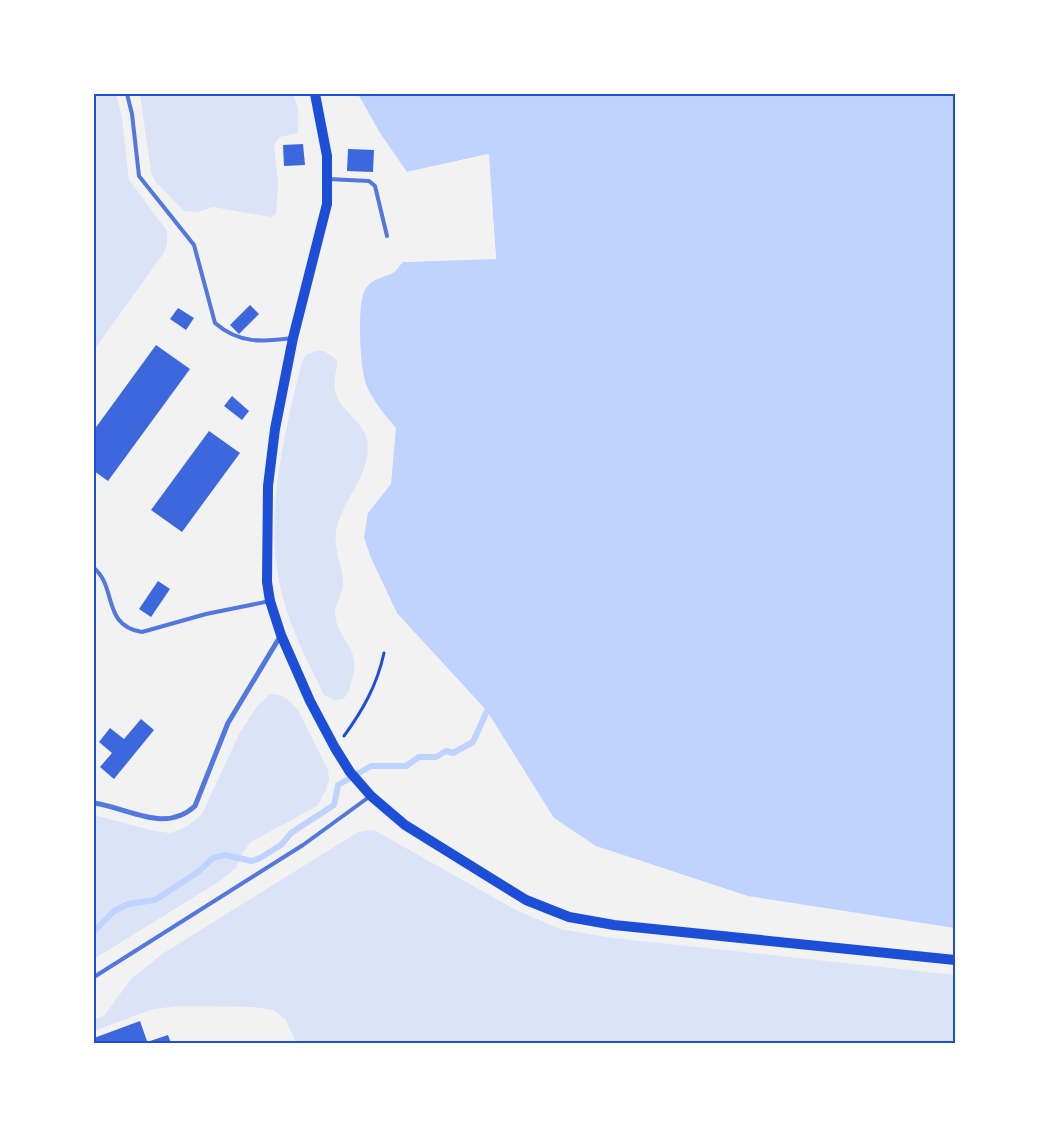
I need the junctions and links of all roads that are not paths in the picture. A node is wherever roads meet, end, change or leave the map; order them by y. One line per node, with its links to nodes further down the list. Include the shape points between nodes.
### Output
1 (127, 94): 5 (lane, via 138,176 194,245 215,323 238,338 255,342)
2 (315, 94): 3 (main road)
3 (328, 179): 4 (lane, via 369,181 375,186); 5 (main road, via 324,218)
4 (387, 236)
5 (293, 338): 7 (main road, via 275,429 268,486 266,561)
6 (94, 568): 7 (lane, via 100,573 114,613 132,630 149,630)
7 (270, 601): 8 (main road)
8 (281, 635): 9 (main road, via 335,748); 10 (street, via 228,724 195,806 185,815 171,820 158,819)
9 (371, 796): 11 (main road, via 405,825 485,876 526,900 569,917 614,925); 12 (lane, via 303,845)
10 (94, 803)
11 (955, 960)
12 (94, 977)

